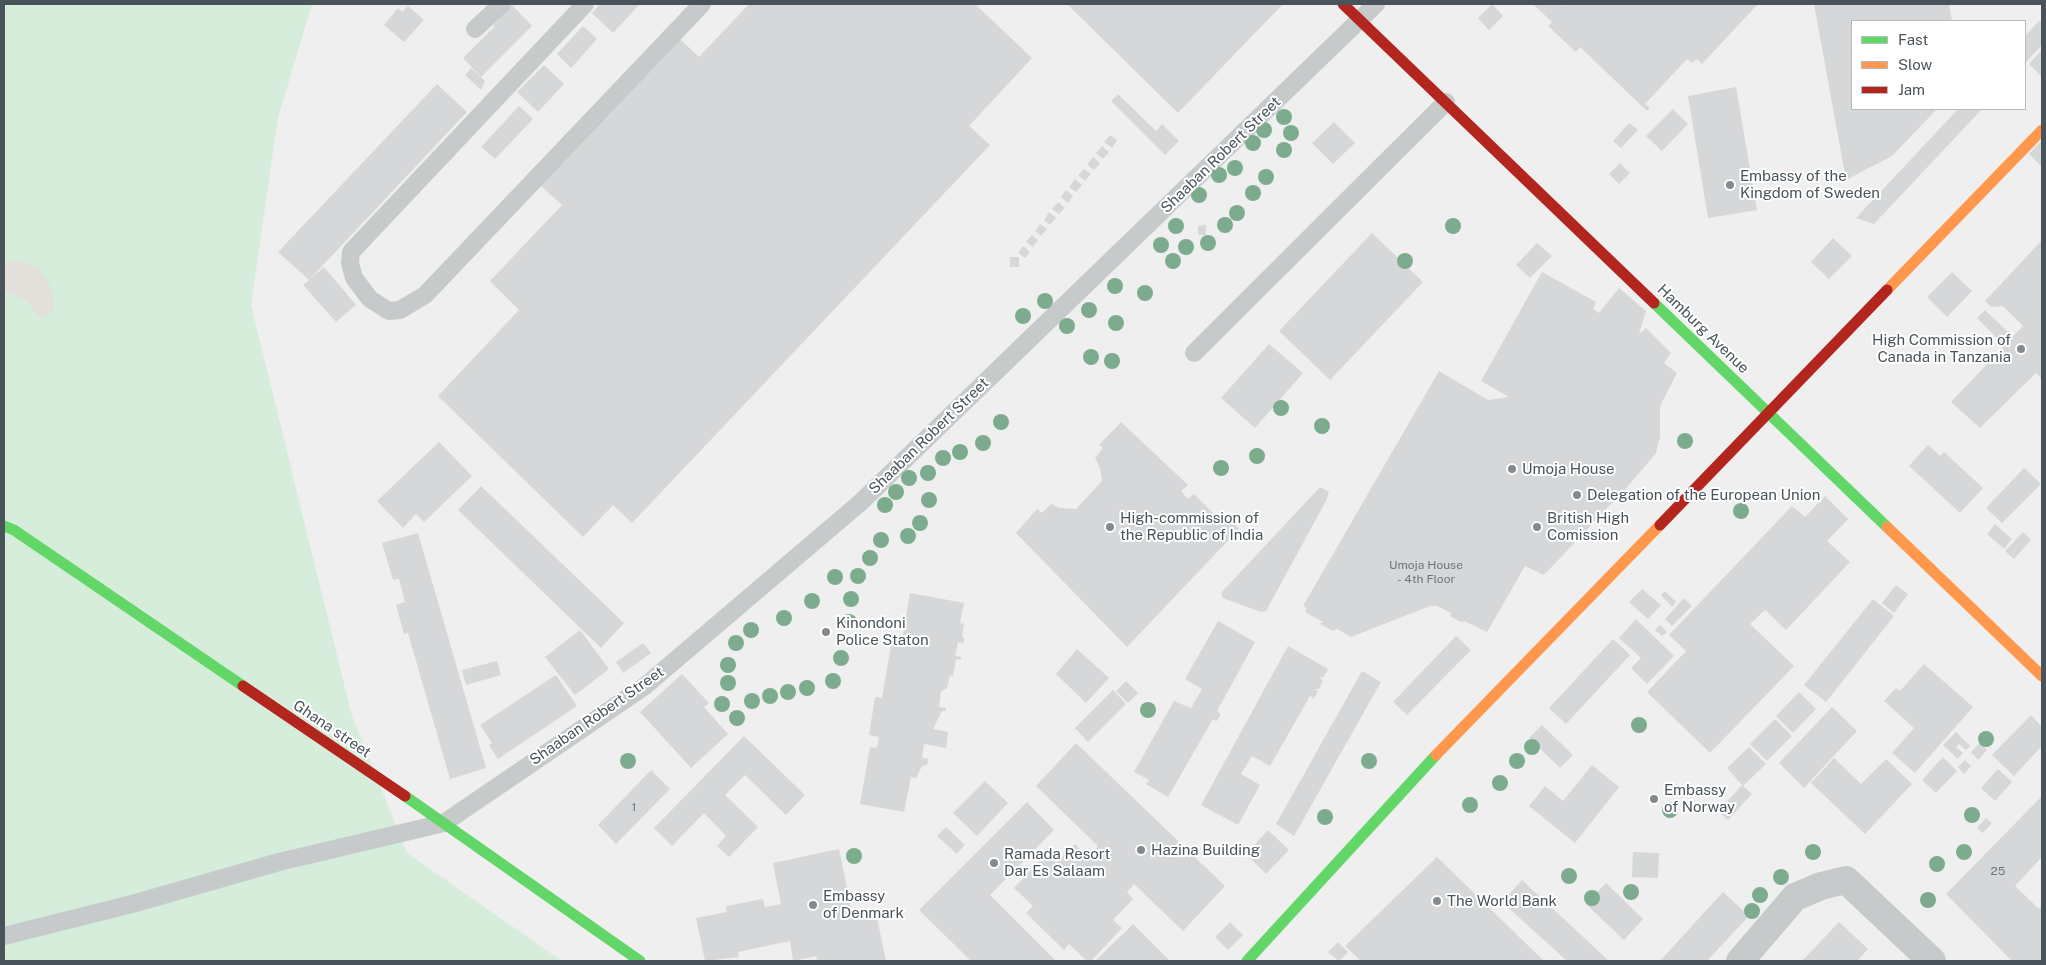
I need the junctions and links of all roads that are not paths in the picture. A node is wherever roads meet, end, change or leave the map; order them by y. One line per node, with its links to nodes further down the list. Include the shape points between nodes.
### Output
1 (502, 4): 7 (lane)
2 (585, 4): 3 (lane, via 351,252 354,278 370,299 389,311 400,310 425,295)
3 (702, 4)
4 (1343, 4): 6 (street, Hamburg Avenue)
5 (1376, 4): 6 (lane, Shaaban Robert Street)
6 (1361, 21): 8 (street, Hamburg Avenue); 14 (lane, Shaaban Robert Street, via 861,502 645,686)
7 (475, 29)
8 (1446, 102): 10 (lane); 11 (street, Hamburg Avenue)
9 (2042, 130): 11 (street)
10 (1194, 352)
11 (1768, 412): 13 (street, Hamburg Avenue); 18 (street, via 1398,796)
12 (4, 526): 14 (street, Ghana street)
13 (2042, 676)
14 (444, 822): 15 (lane, via 279,862); 17 (street, Ghana street)
15 (4, 936)
16 (1926, 959): 19 (street, via 1846,880 1821,886 1795,898)
17 (640, 961)
18 (1248, 961)
19 (1740, 961)

